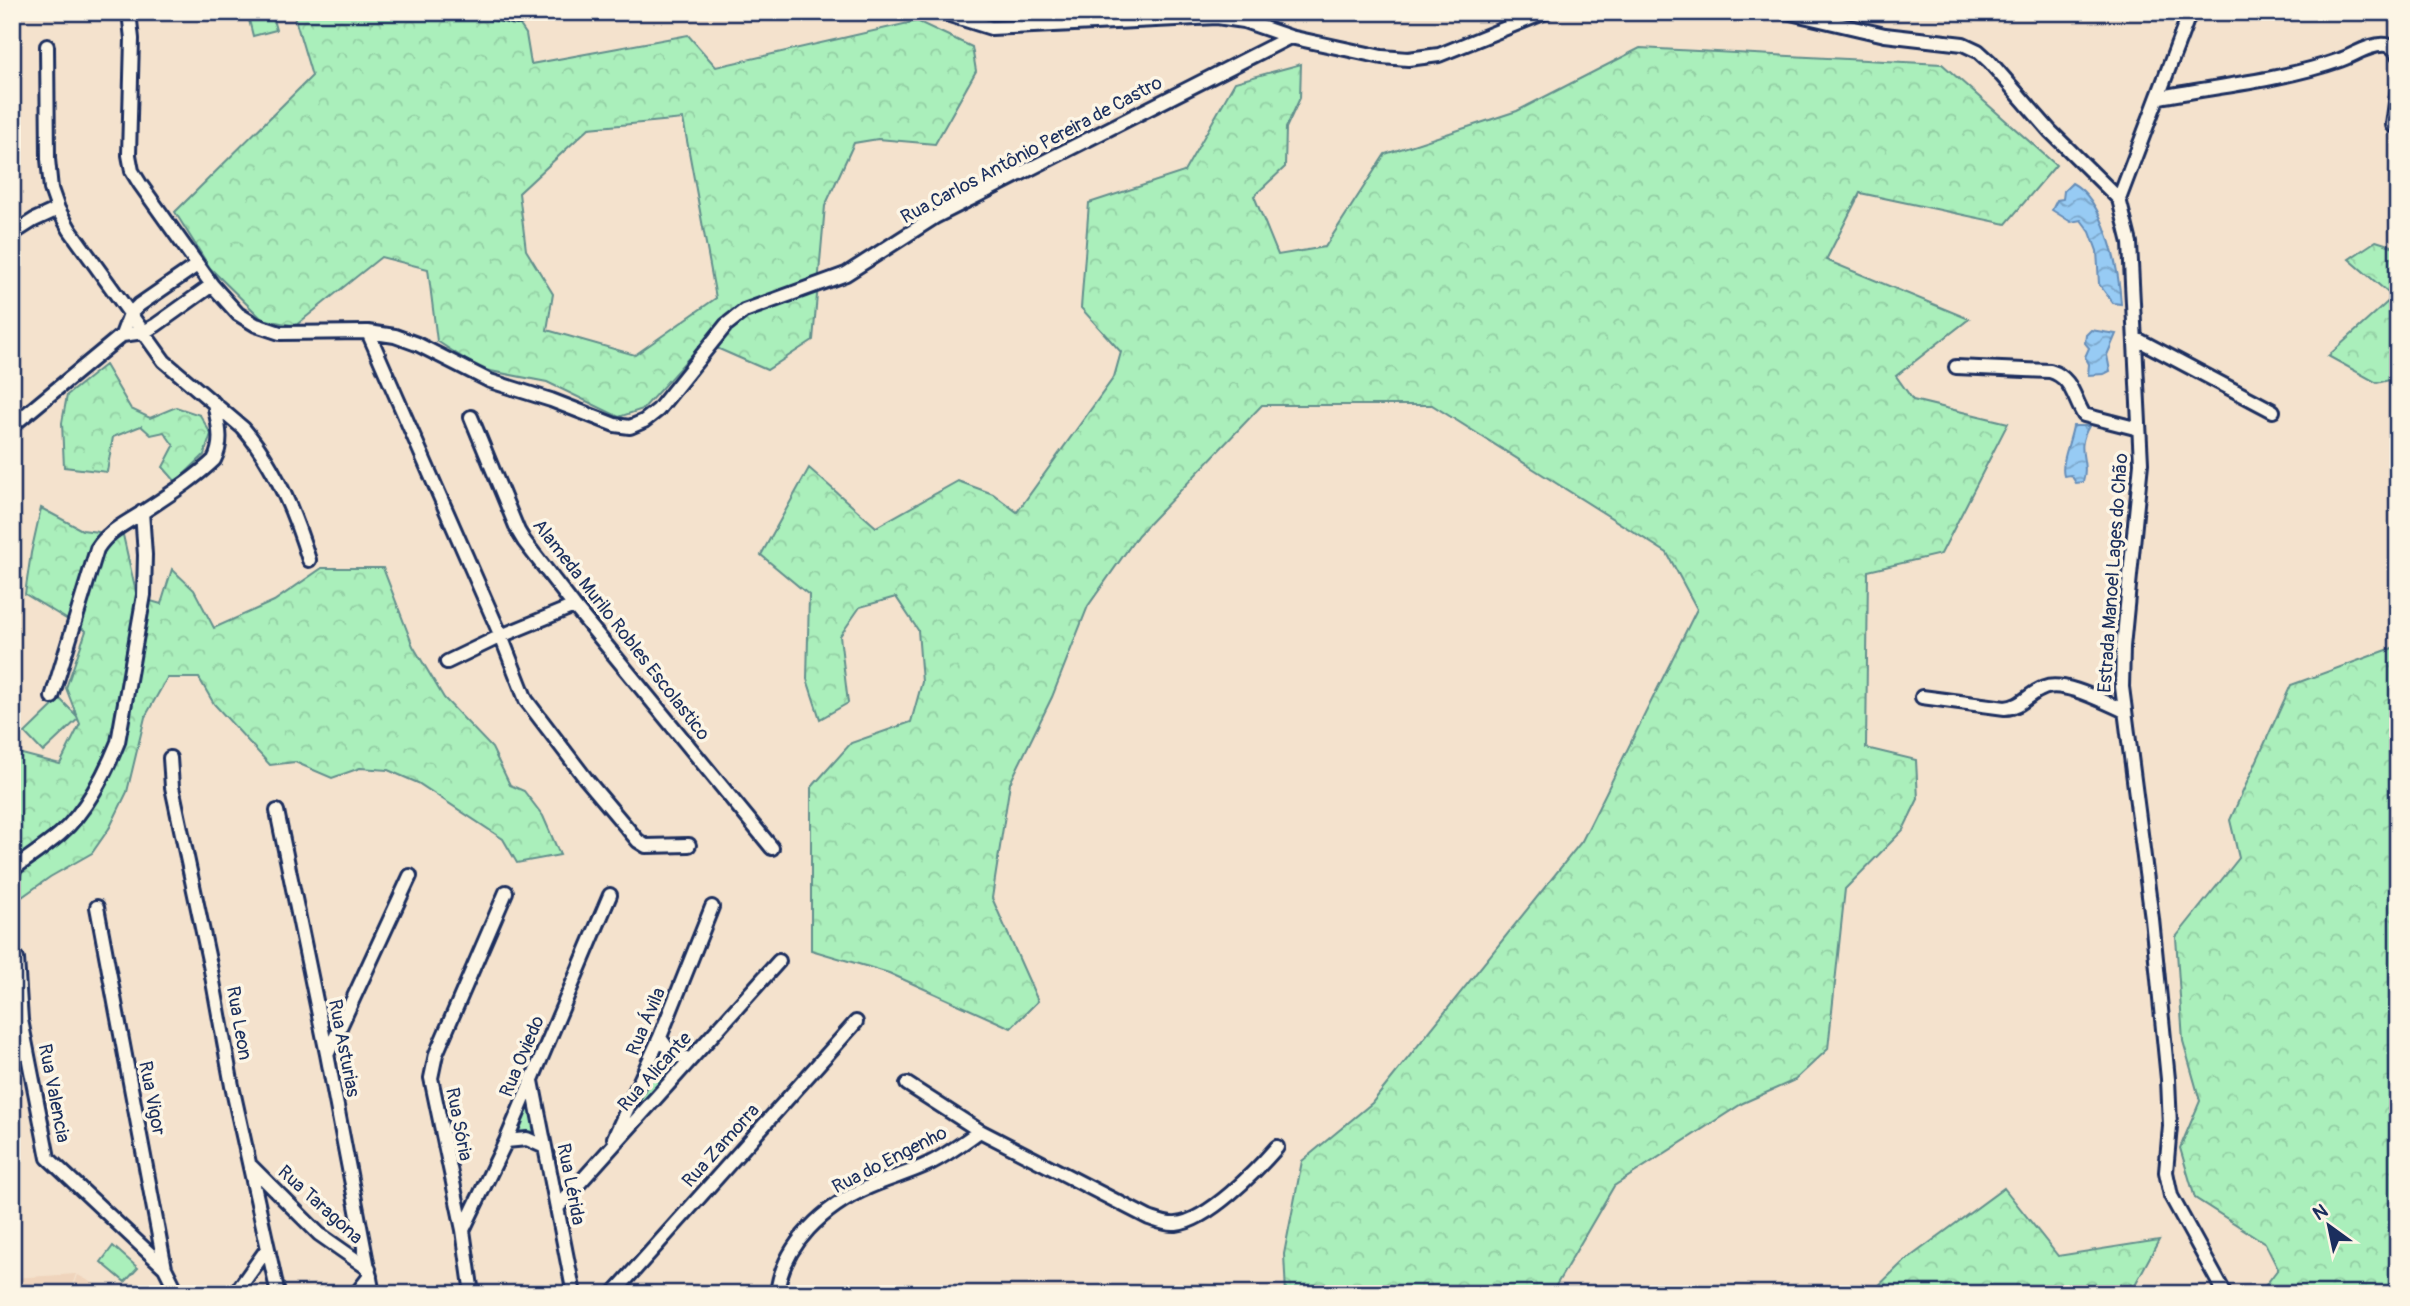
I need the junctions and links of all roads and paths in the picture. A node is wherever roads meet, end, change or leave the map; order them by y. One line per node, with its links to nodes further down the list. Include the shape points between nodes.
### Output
1 (129, 12): 18 (street, Rua Carlos Antônio Pereira de Castro, via 130,165)
2 (493, 12): 3 (street, via 517,17)
3 (532, 12)
4 (940, 12): 8 (street, via 991,28)
5 (1546, 12): 9 (street, via 1439,55 1408,59)
6 (1786, 12): 15 (street, via 1885,35 1962,44 1978,51)
7 (2190, 12): 13 (street)
8 (1167, 16): 9 (street, via 1244,21)
9 (1290, 37): 22 (street, Rua Carlos Antônio Pereira de Castro, via 935,218 846,274 744,311 726,325 658,410 630,427 490,381 395,336)
10 (47, 46): 16 (street, via 48,159)
11 (2398, 55): 13 (street, via 2388,45 2377,46 2326,64)
12 (2398, 87): 14 (street)
13 (2160, 97): 15 (street)
14 (2393, 125)
15 (2119, 199): 24 (street, Estrada Manoel Lages do Chão, via 2130,243)
16 (58, 209): 17 (street); 20 (street)
17 (12, 234)
18 (197, 265): 19 (street, Rua Carlos Antônio Pereira de Castro); 20 (street)
19 (212, 285): 21 (street); 22 (street, Rua Carlos Antônio Pereira de Castro, via 238,314 280,333)
20 (130, 314): 21 (street); 23 (street)
21 (144, 332): 23 (street); 26 (street, via 169,366)
22 (368, 332): 34 (street)
23 (122, 335): 29 (street)
24 (2135, 338): 27 (street); 30 (street, Estrada Manoel Lages do Chão)
25 (1956, 367): 30 (street, via 2060,374 2084,415)
26 (214, 403): 31 (street, via 220,439 214,460); 32 (street, via 243,428 264,456 293,514)
27 (2273, 411)
28 (471, 417): 33 (street, Alameda Murilo Robles Escolastico, via 518,531)
29 (12, 426)
30 (2139, 429): 38 (street, Estrada Manoel Lages do Chão, via 2141,463 2123,647)
31 (142, 512): 36 (street, via 112,530 97,550); 43 (street, via 144,595 118,742 78,816)
32 (309, 560)
33 (574, 606): 34 (street); 42 (street, Alameda Murilo Robles Escolastico)
34 (501, 636): 35 (street); 41 (street, via 533,711 638,841 646,846)
35 (447, 662)
36 (52, 697)
37 (1922, 697): 38 (street, via 2013,708 2054,685)
38 (2123, 710): 77 (street, Estrada Manoel Lages do Chão, via 2168,1079 2167,1183)
39 (170, 758): 62 (street, Rua Leon, via 172,787)
40 (277, 811): 53 (street, Rua Asturias)
41 (689, 845)
42 (772, 848)
43 (12, 870)
44 (410, 876): 53 (street)
45 (506, 892): 64 (street, Rua Sória, via 436,1054 431,1078)
46 (610, 895): 55 (street, Rua Oviedo)
47 (97, 907): 66 (street, Rua Vigor)
48 (712, 907): 52 (street, Rua Ávila)
49 (18, 959): 66 (street, Rua Valencia, via 21,1020 48,1158)
50 (779, 961): 54 (street, Rua Alicante)
51 (856, 1022): 75 (street, Rua Zamorra)
52 (660, 1037): 54 (street, via 672,1052); 61 (street, Rua Ávila)
53 (327, 1054): 67 (street, Rua Asturias)
54 (691, 1059): 61 (street, Rua Alicante)
55 (532, 1081): 58 (street, Rua Oviedo); 59 (street, Rua Lérida)
56 (907, 1084): 57 (street)
57 (980, 1131): 60 (street, via 1149,1218 1178,1224 1222,1201); 76 (street, Rua do Engenho, via 931,1163 842,1202 796,1244 783,1265)
58 (506, 1141): 59 (street, via 527,1139); 64 (street, Rua Oviedo)
59 (545, 1147): 63 (street, Rua Lérida)
60 (1277, 1147)
61 (610, 1148): 63 (street, Rua Alicante)
62 (249, 1164): 65 (street, Rua Leon); 67 (street, Rua Taragona, via 319,1234)
63 (558, 1207): 74 (street, Rua Lérida)
64 (463, 1230): 73 (street, Rua Sória)
65 (267, 1249): 69 (street); 70 (street, Rua Leon)
66 (165, 1268): 68 (street, Rua Vigor)
67 (369, 1273): 71 (street); 72 (street, Rua Asturias)
68 (178, 1294)
69 (235, 1294)
70 (278, 1294)
71 (356, 1294)
72 (373, 1294)
73 (472, 1294)
74 (574, 1294)
75 (613, 1294)
76 (777, 1294)
77 (2225, 1294)

